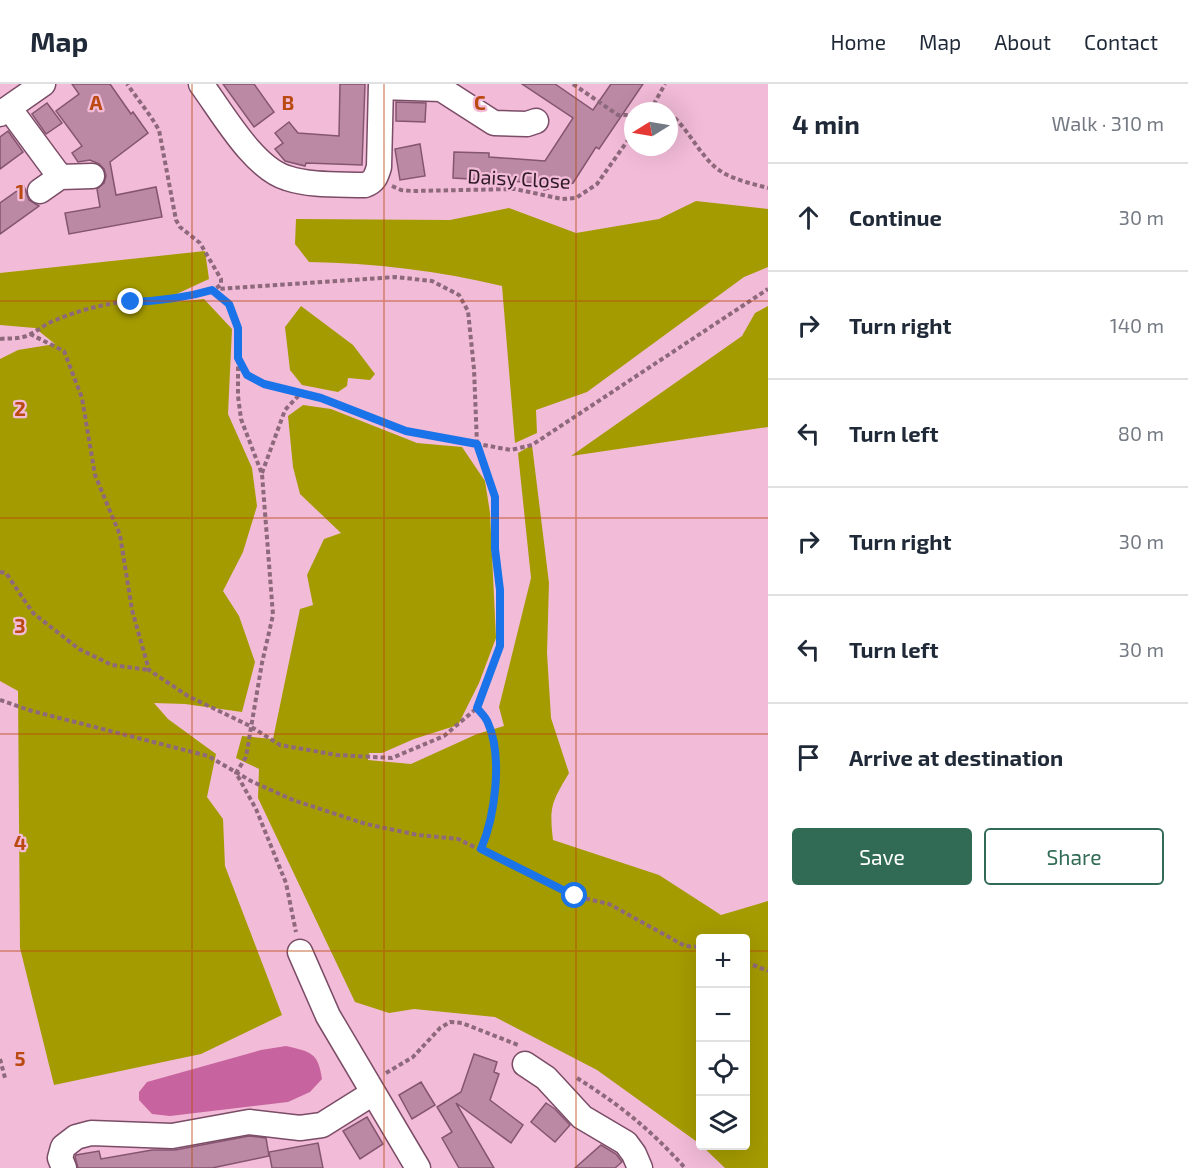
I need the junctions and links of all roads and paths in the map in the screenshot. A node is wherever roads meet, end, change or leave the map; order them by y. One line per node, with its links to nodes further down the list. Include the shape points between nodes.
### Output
1 (43, 84): 8 (street)
2 (127, 84): 19 (path, via 159,130 176,220 200,243 221,279)
3 (201, 84): 15 (street, via 267,169 309,183 365,185)
4 (573, 84): 9 (path, via 618,115)
5 (665, 84): 7 (path)
6 (381, 85): 10 (street, via 441,89 494,123); 15 (street)
7 (655, 102)
8 (5, 111): 14 (street)
9 (624, 115)
10 (536, 121)
11 (678, 121): 16 (path, via 716,168 736,179)
12 (624, 146): 15 (path, Daisy Close, via 597,184 576,198 562,199 515,189 401,190)
13 (92, 176): 14 (street)
14 (60, 177): 17 (street)
15 (376, 177)
16 (768, 188)
17 (40, 191)
18 (768, 288): 25 (path, via 532,445 511,450)
19 (218, 289): 20 (path); 25 (path, via 394,277 432,281 459,295 468,310)
20 (212, 290): 21 (path, via 84,310 53,320); 23 (path, via 229,304 238,328)
21 (30, 334): 22 (path); 28 (path, via 64,351 82,398 95,475 120,535 132,610)
22 (0, 339)
23 (238, 358): 24 (path, via 247,375 264,384); 26 (path, via 241,419)
24 (301, 393): 25 (path, via 406,431); 26 (path, via 285,410)
25 (477, 444): 30 (path, via 495,497 500,646)
26 (262, 474): 31 (path, via 273,615)
27 (0, 572): 28 (path, via 6,573 33,614 79,649 112,665)
28 (149, 670): 31 (path, via 188,696)
29 (0, 700): 32 (path, via 208,756)
30 (477, 708): 31 (path, via 444,736 392,758 280,744); 33 (path, via 488,721 498,772)
31 (250, 726): 32 (path, via 246,757)
32 (236, 772): 33 (path, via 293,800 366,824 458,839); 35 (path, via 256,809 286,883)
33 (481, 849): 34 (path, via 575,896 609,904 685,946)
34 (696, 947)
35 (300, 952): 41 (street, via 328,1016)
36 (750, 964): 37 (path)
37 (768, 971)
38 (0, 1059): 40 (path)
39 (525, 1064): 44 (street, via 546,1078 582,1117 626,1143)
40 (5, 1078)
41 (373, 1093): 42 (street, via 322,1125 300,1128 249,1122 172,1136 91,1133 76,1137 63,1147 60,1158); 43 (street)
42 (64, 1168)
43 (418, 1168)
44 (640, 1168)

